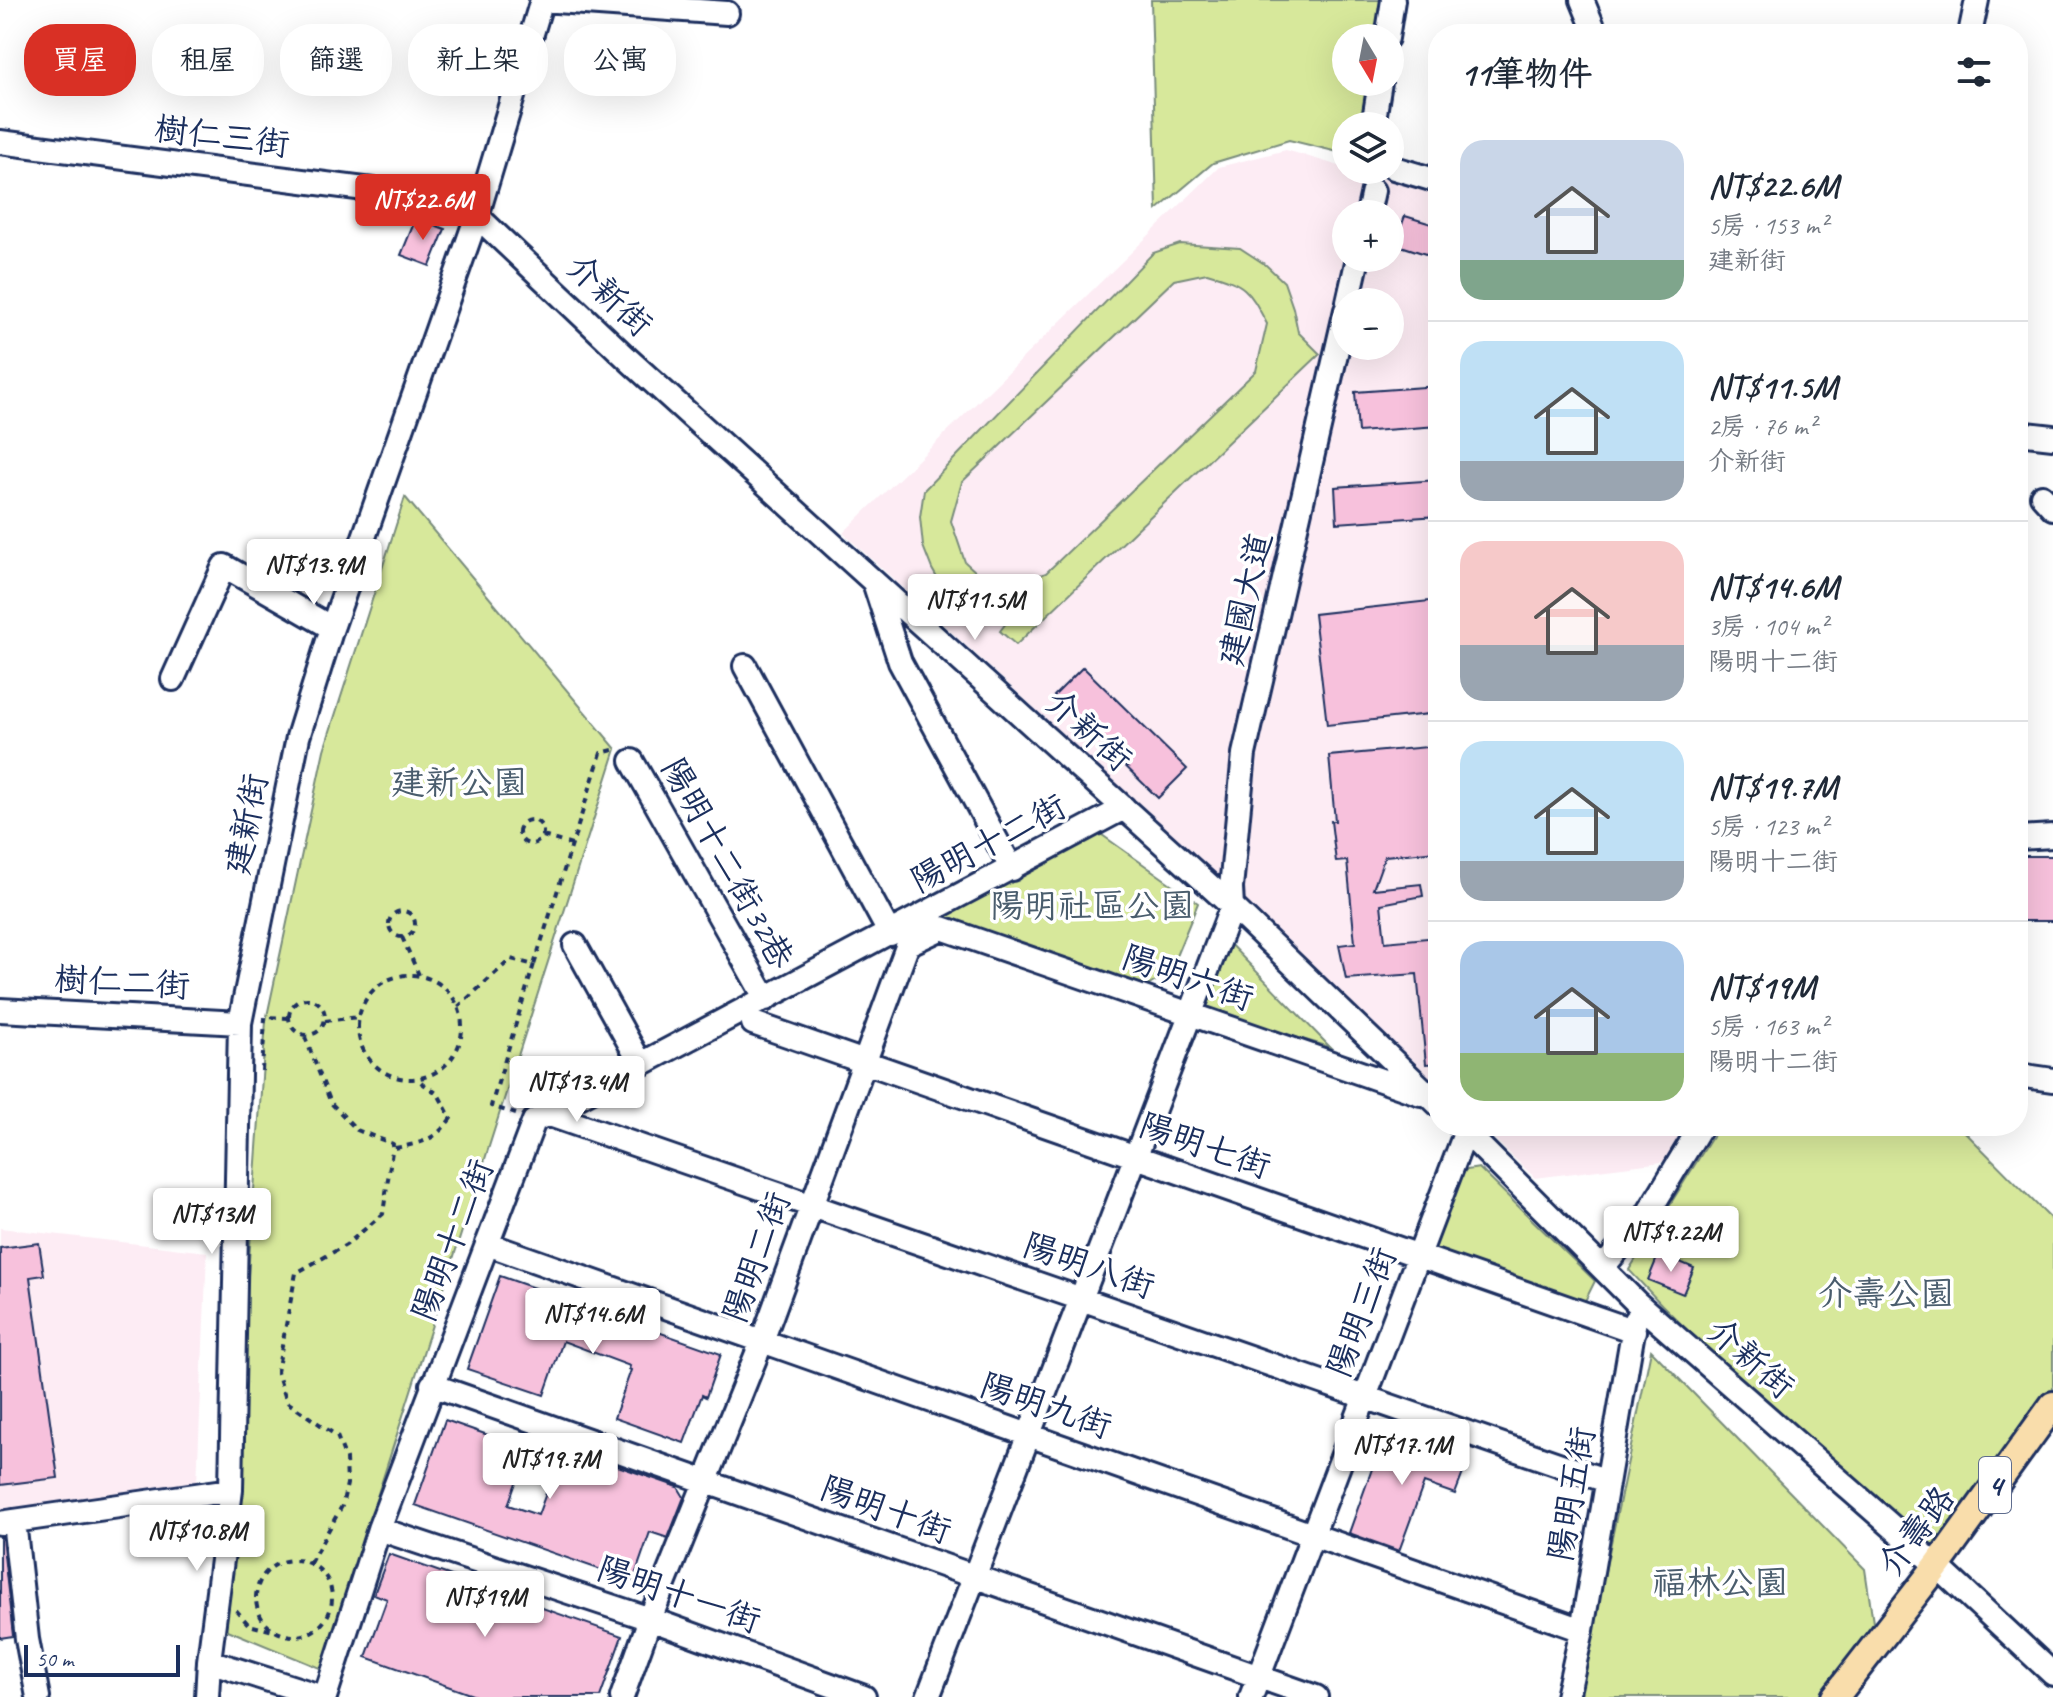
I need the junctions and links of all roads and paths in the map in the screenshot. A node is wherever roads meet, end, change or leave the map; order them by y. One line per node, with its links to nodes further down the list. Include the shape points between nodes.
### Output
1 (542, 0): 5 (street); 14 (street, 建新街)
2 (1393, 0): 6 (street)
3 (1582, 0): 7 (street)
4 (1977, 0): 8 (street)
5 (727, 13)
6 (1389, 24)
7 (1592, 24)
8 (1972, 24)
9 (0, 142): 14 (street, 樹仁三街, via 466,202)
10 (1404, 171): 11 (street)
11 (1428, 178)
12 (1373, 191): 13 (street)
13 (1371, 200)
14 (477, 216): 18 (street, 介新街); 19 (street, 建新街)
15 (1335, 360): 30 (street, 建國大道, via 1244,754)
16 (2028, 434): 17 (street)
17 (2053, 437)
18 (873, 581): 24 (street, 介新街); 29 (street, via 900,662)
19 (332, 628): 21 (street, via 224,566); 45 (street, 建新街, via 298,737)
20 (745, 666): 33 (street)
21 (173, 679)
22 (601, 753): 28 (path)
23 (632, 761): 39 (street, 陽明十二街32巷)
24 (1124, 808): 29 (street, 陽明十二街); 30 (street, 介新街)
25 (543, 836): 25 (path, via 538,843 526,844 519,828 533,820); 28 (path)
26 (2053, 836): 27 (street)
27 (2028, 837)
28 (572, 845): 37 (path)
29 (1012, 869): 33 (street, 陽明十二街)
30 (1232, 906): 42 (street, 建國大道); 53 (street, 介新街)
31 (417, 911): 32 (path)
32 (412, 915): 35 (path, via 413,931); 35 (path, via 400,911 391,918 389,927)
33 (890, 934): 39 (street, 陽明十二街)
34 (924, 936): 42 (street, 陽明六街, via 942,928); 48 (street, 陽明二街, via 908,944)
35 (402, 937): 38 (path)
36 (575, 945): 49 (street)
37 (534, 964): 40 (path, via 511,959); 55 (path, via 491,1106)
38 (419, 975): 40 (path, via 436,981); 43 (path, via 381,984)
39 (766, 999): 49 (street, 陽明十二街)
40 (458, 1007): 51 (path, via 461,1038 455,1052 445,1065)
41 (0, 1010): 45 (street, 樹仁二街)
42 (1191, 1014): 54 (street, 陽明六街); 60 (street, 建國大道)
43 (358, 1017): 44 (path); 51 (path, via 358,1033 372,1062 401,1078)
44 (325, 1021): 44 (path, via 323,1009 308,999 296,1002 289,1012 289,1024 302,1035 318,1031)
45 (240, 1023): 75 (street, 建新街)
46 (753, 1023): 48 (street, 陽明七街)
47 (305, 1037): 79 (path, via 331,1103 357,1130 393,1144 383,1214 346,1245 296,1273 277,1372 287,1402 337,1436 346,1459 342,1506)
48 (864, 1062): 60 (street, 陽明七街); 61 (street, 陽明二街)
49 (641, 1064): 55 (street, 陽明十二街)
50 (2028, 1076): 52 (street)
51 (417, 1078): 59 (path, via 438,1094 451,1118 441,1133)
52 (2053, 1080)
53 (1428, 1095)
54 (1428, 1099)
55 (541, 1117): 61 (street, 陽明八街); 62 (street, 陽明十二街)
56 (1461, 1136): 63 (street, 陽明三街)
57 (1470, 1136): 64 (street, 介新街)
58 (1695, 1136): 64 (street, via 1647,1215)
59 (395, 1148)
60 (1136, 1157): 63 (street, 陽明七街); 65 (street, 建國大道)
61 (812, 1205): 65 (street, 陽明八街); 68 (street, 陽明二街)
62 (487, 1244): 68 (street, 陽明九街); 69 (street, 陽明十二街)
63 (1419, 1256): 67 (street, 陽明七街); 70 (street, 陽明三街)
64 (1600, 1265): 66 (street, 介新街)
65 (1081, 1299): 70 (street, 陽明八街); 72 (street, 建國大道)
66 (1636, 1302): 67 (street, 陽明五街); 80 (street, 介新街)
67 (1634, 1331): 74 (street, 陽明五街)
68 (762, 1341): 72 (street, 陽明九街); 73 (street, 陽明二街)
69 (432, 1385): 73 (street, 陽明十街); 77 (street, 陽明十二街)
70 (1365, 1397): 74 (street, 陽明八街); 78 (street, 陽明三街)
71 (2053, 1405): 80 (main road, 介壽路 / 4)
72 (1029, 1435): 78 (street, 陽明九街); 81 (street, 建國大道)
73 (705, 1480): 81 (street, 陽明十街); 82 (street, 陽明二街)
74 (1607, 1481): 83 (street, 陽明五街)
75 (231, 1490): 76 (street); 84 (street, 建新街)
76 (7, 1522): 87 (street)
77 (379, 1529): 82 (street, 陽明十一街); 89 (street, 陽明十二街)
78 (1313, 1535): 83 (street, 陽明九街); 86 (street, 陽明三街)
79 (310, 1563): 79 (path, via 328,1580 328,1616 309,1634 284,1636 257,1611 257,1586 273,1566 297,1560)
80 (1937, 1566): 85 (street, 介新街); 95 (main road, 介壽路 / 4)
81 (974, 1576): 86 (street, 陽明十街); 92 (street, 建國大道)
82 (650, 1619): 90 (street, 陽明二街); 91 (street, 陽明十一街)
83 (1582, 1630): 94 (street, 陽明五街)
84 (209, 1661): 88 (street, 建新街); 89 (street)
85 (2053, 1674)
86 (1255, 1687): 93 (street, 陽明十街)
87 (38, 1697)
88 (207, 1697)
89 (324, 1697)
90 (622, 1697)
91 (864, 1697)
92 (928, 1697)
93 (1316, 1697)
94 (1567, 1697)
95 (1835, 1697)

